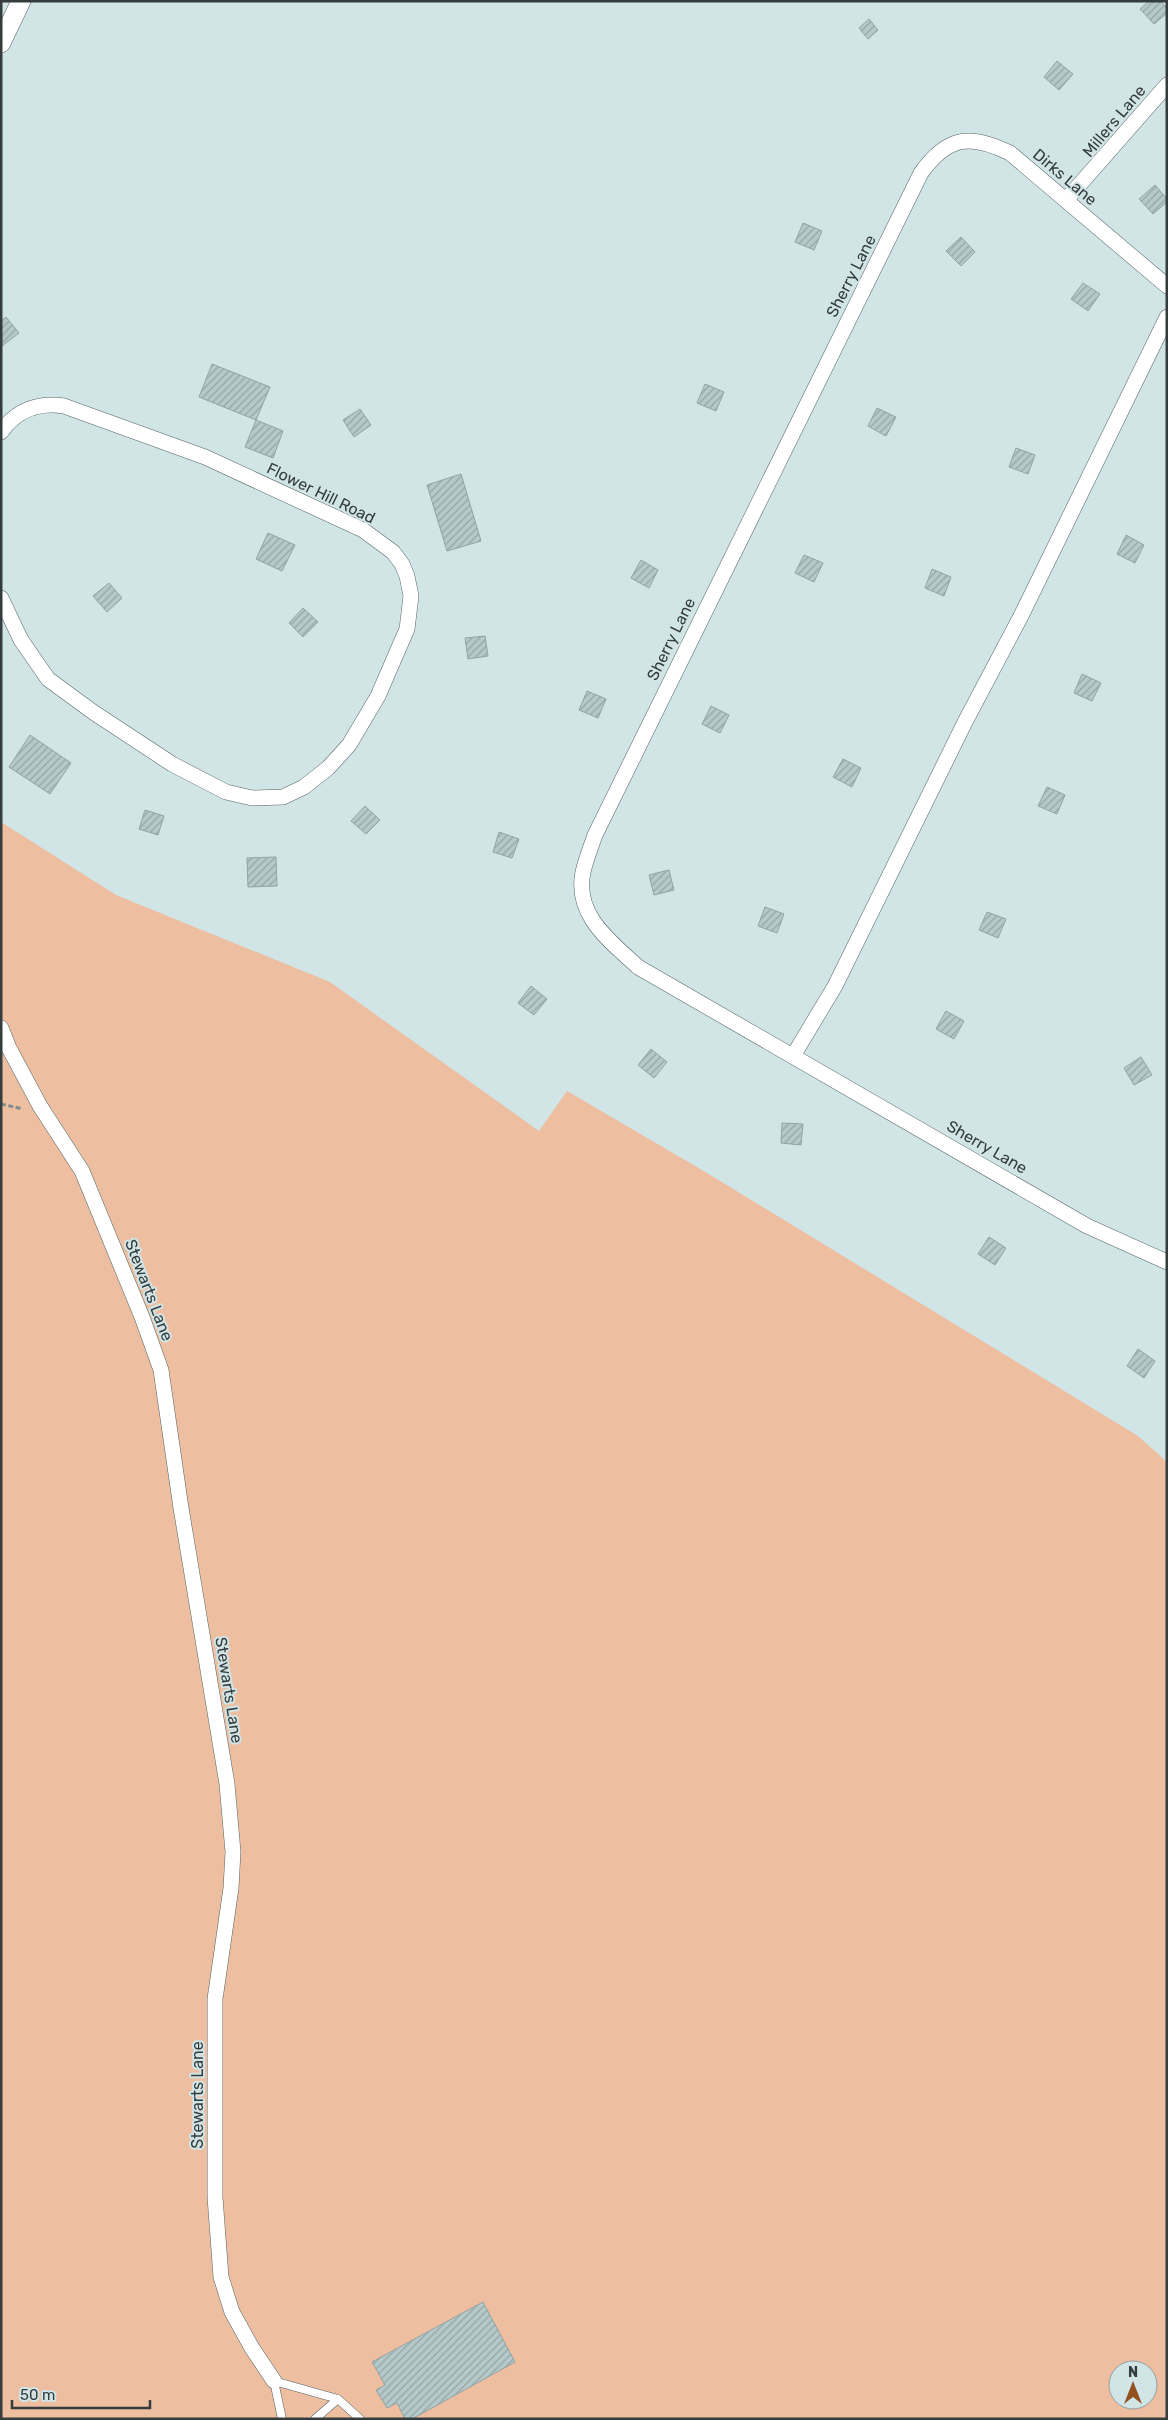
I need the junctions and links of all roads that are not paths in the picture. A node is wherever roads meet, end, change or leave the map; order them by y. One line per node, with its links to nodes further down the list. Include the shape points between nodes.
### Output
1 (21, 1): 2 (street)
2 (3, 36)
3 (1167, 85): 5 (street, Millers Lane)
4 (929, 161): 5 (street, Dirks Lane, via 943,148 964,140 988,142 1010,154); 11 (street, Sherry Lane, via 594,835 583,873 586,910 598,930 638,967)
5 (1066, 200): 6 (street, Dirks Lane)
6 (1167, 286)
7 (1167, 317): 11 (street, via 835,986)
8 (1, 432): 9 (street, Flower Hill Road, via 8,422 30,407 64,406 205,457 362,530 393,552 402,564 411,596 407,629 391,670 349,745 304,787 283,797 252,798 226,792 172,764 48,679 21,640)
9 (1, 598)
10 (1, 1028): 13 (street, Stewarts Lane, via 40,1106 82,1171 161,1370 227,1784 233,1852 215,1999 215,2197 221,2278 232,2312)
11 (793, 1056): 12 (street, Sherry Lane, via 1088,1226)
12 (1167, 1262)
13 (274, 2381): 14 (lane); 15 (lane)
14 (338, 2399): 16 (lane); 17 (lane)
15 (282, 2419)
16 (315, 2419)
17 (360, 2419)

